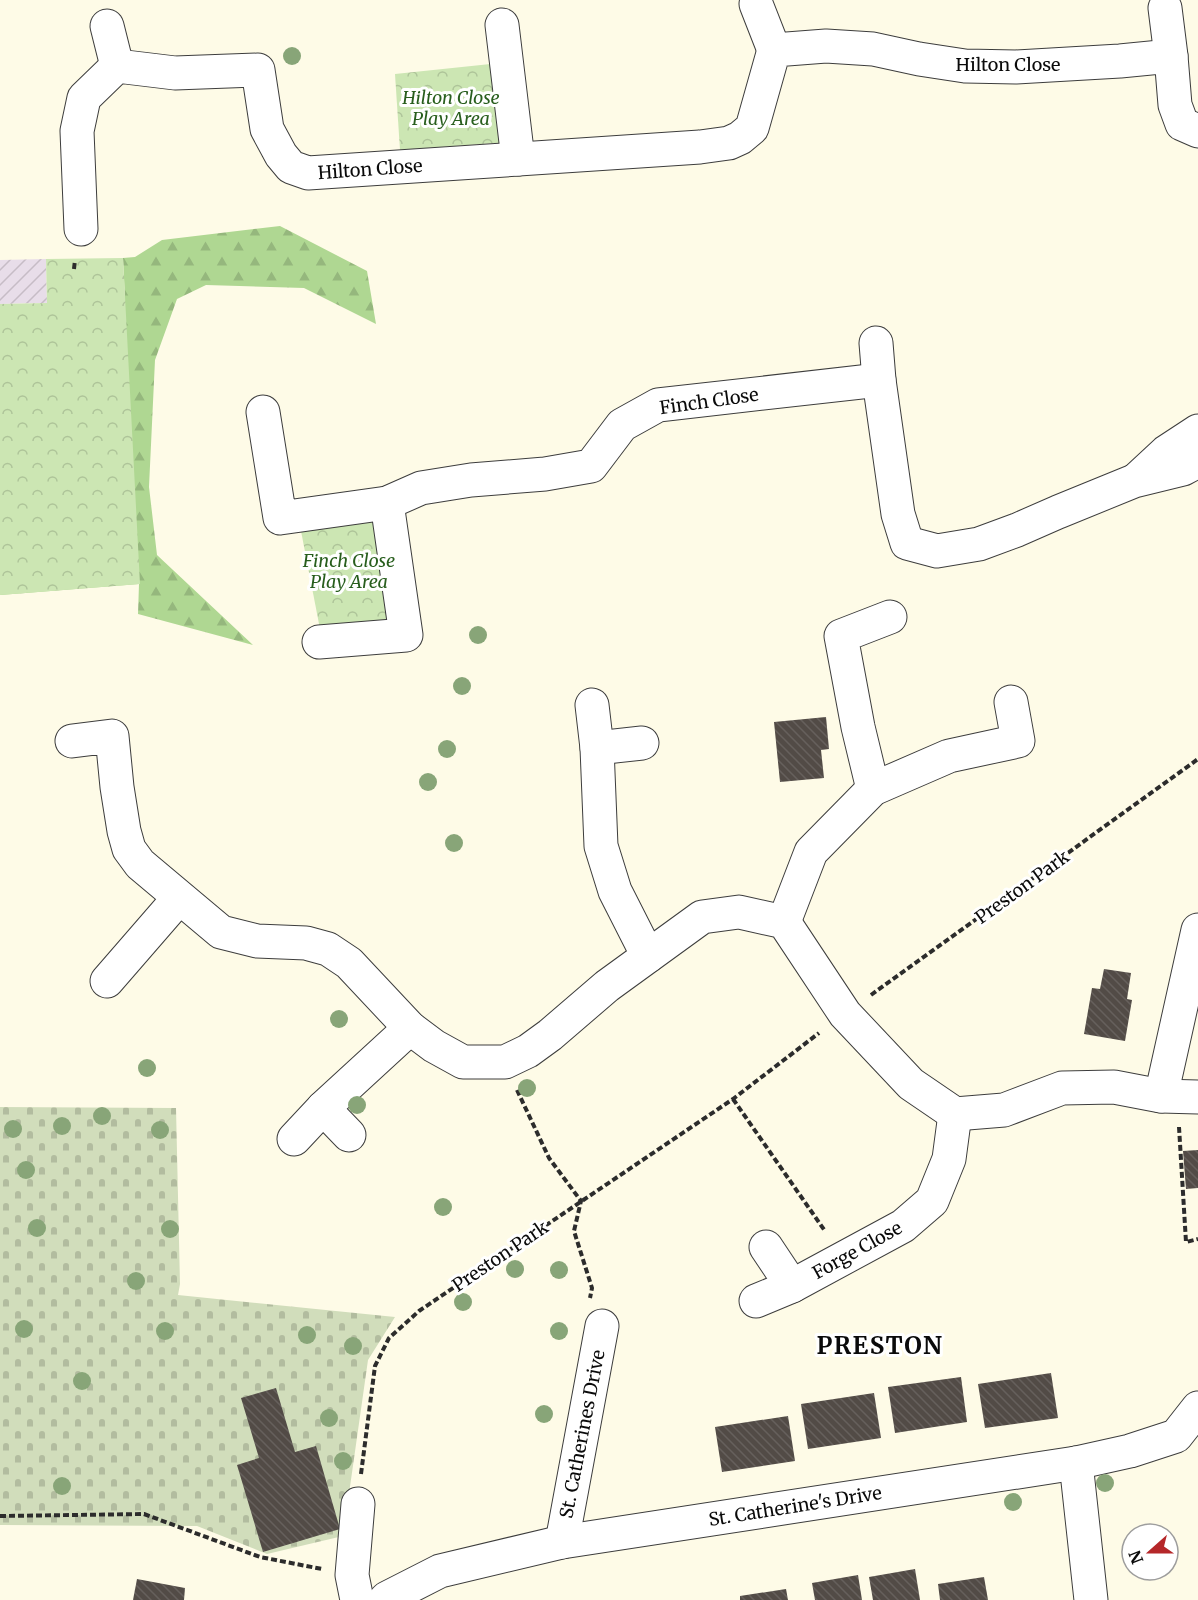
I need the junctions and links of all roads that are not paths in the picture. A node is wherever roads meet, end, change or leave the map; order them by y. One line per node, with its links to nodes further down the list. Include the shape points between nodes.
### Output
1 (756, 4): 5 (street)
2 (1165, 8): 6 (street)
3 (502, 25): 9 (street)
4 (107, 26): 7 (street)
5 (774, 50): 6 (street, Hilton Close, via 826,45 873,49 965,66 1016,67); 9 (street, Hilton Close, via 752,128 729,143)
6 (1171, 56): 8 (street, via 1175,105 1182,124)
7 (117, 66): 9 (street, Hilton Close, via 176,73 257,60 267,129 291,167 308,173); 10 (street, via 84,98 77,131)
8 (1198, 133)
9 (518, 159)
10 (81, 230)
11 (876, 343): 12 (street)
12 (879, 380): 16 (street, via 898,514 907,543 937,551 976,527 1023,515 1058,512); 17 (street, Finch Close, via 658,405 622,425 591,466 421,488)
13 (263, 412): 17 (street, Finch Close, via 280,518)
14 (1198, 431): 16 (street, via 1166,452)
15 (1198, 461): 16 (street, via 1183,469)
16 (1134, 481)
17 (387, 503): 19 (street, via 406,635)
18 (890, 617): 25 (street, via 841,636)
19 (319, 642)
20 (1011, 702): 25 (street, via 1018,741 949,756)
21 (592, 705): 24 (street)
22 (72, 741): 26 (street, via 112,736 129,849 140,864)
23 (642, 743): 24 (street)
24 (597, 748): 29 (street, via 601,846 615,891)
25 (873, 789): 27 (street, via 810,852)
26 (179, 898): 30 (street); 31 (street, via 221,932 257,941 306,943 327,949 349,963)
27 (784, 922): 29 (street, via 739,912 702,916); 34 (street, via 845,1014 911,1084)
28 (1198, 930): 32 (street)
29 (648, 956): 31 (street, via 550,1035 505,1062 463,1062)
30 (107, 981)
31 (410, 1028): 33 (street)
32 (1179, 1097): 34 (street, via 1114,1087 1062,1088 1004,1110)
33 (323, 1108): 35 (street); 36 (street)
34 (955, 1114): 38 (street, Forge Close, via 949,1159 932,1201 903,1226)
35 (349, 1135)
36 (294, 1139)
37 (766, 1247): 38 (street, Forge Close)
38 (792, 1286): 39 (street, Forge Close)
39 (756, 1301)
40 (602, 1326): 44 (street, St. Catherines Drive)
41 (1198, 1408): 42 (street, St. Catherine's Drive, via 1176,1436)
42 (1076, 1463): 44 (street, St. Catherine's Drive); 47 (street)
43 (358, 1504): 45 (street)
44 (562, 1542): 46 (street, St. Catherine's Drive, via 440,1571)
45 (354, 1588)
46 (385, 1600)
47 (1090, 1600)

